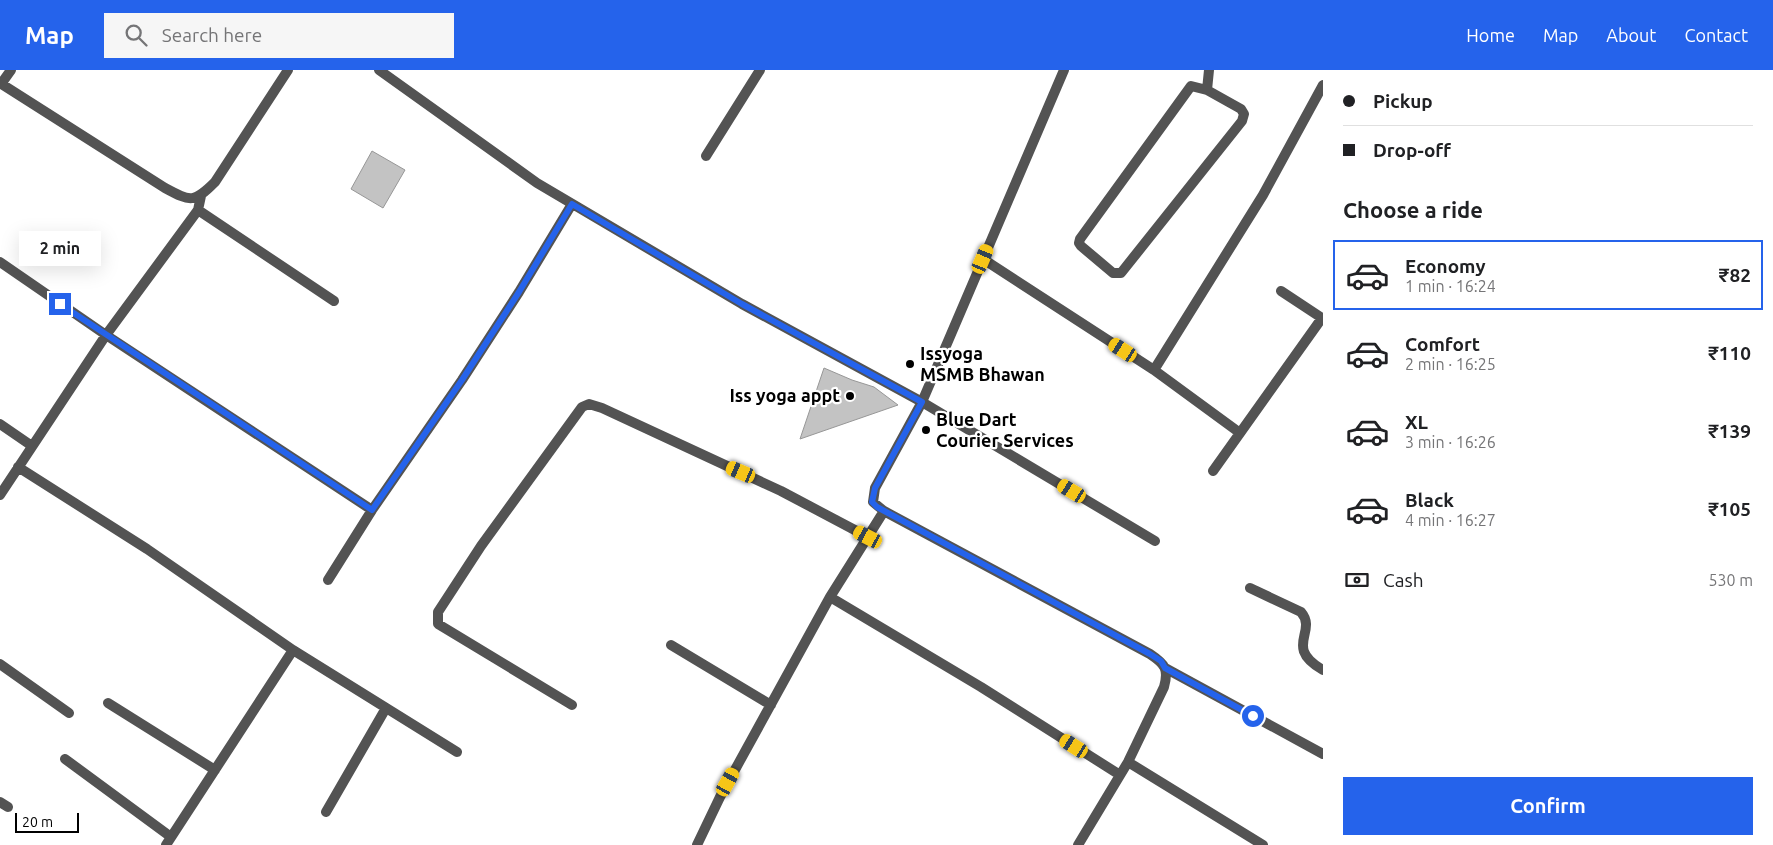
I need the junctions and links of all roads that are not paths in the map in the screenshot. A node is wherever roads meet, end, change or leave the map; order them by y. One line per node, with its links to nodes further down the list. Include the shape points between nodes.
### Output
1 (10, 70): 7 (street)
2 (288, 70): 11 (street, via 215,182)
3 (379, 70): 12 (street)
4 (760, 70): 10 (street)
5 (1064, 70): 14 (street)
6 (1209, 70): 9 (street)
7 (0, 83): 11 (street, via 165,188 191,199)
8 (1323, 85): 19 (street, via 1263,195)
9 (1207, 90): 9 (street, via 1241,109 1244,114 1242,121 1121,273 1113,273 1081,246 1080,240 1188,89 1194,86)
10 (706, 156)
11 (201, 196): 13 (street)
12 (572, 204): 20 (street, via 742,304); 27 (street, via 462,380)
13 (198, 210): 17 (street); 18 (street)
14 (983, 259): 19 (street); 20 (street)
15 (0, 262): 18 (street)
16 (1281, 291): 22 (street, via 1322,318)
17 (334, 302)
18 (106, 334): 23 (street); 27 (street)
19 (1154, 370): 22 (street)
20 (922, 402): 28 (street, via 875,488 872,502); 30 (street)
21 (0, 424): 23 (street)
22 (1240, 433): 25 (street)
23 (32, 446): 24 (street)
24 (18, 467): 26 (street); 35 (street, via 147,549)
25 (1213, 471)
26 (0, 495)
27 (372, 510): 31 (street)
28 (884, 511): 29 (street); 37 (street, via 1150,654)
29 (868, 537): 33 (street); 40 (street, via 781,491 602,408 589,404 582,407 481,546 438,612 438,624)
30 (1155, 541)
31 (328, 580)
32 (1250, 588): 38 (street, via 1296,608 1304,615 1304,653 1308,661)
33 (830, 597): 41 (street); 49 (street)
34 (671, 645): 41 (street)
35 (293, 650): 42 (street); 48 (street)
36 (0, 664): 43 (street)
37 (1165, 668): 45 (street); 47 (street, via 1164,686)
38 (1323, 670)
39 (108, 703): 48 (street)
40 (572, 705)
41 (771, 705): 52 (street)
42 (386, 708): 44 (street); 50 (street)
43 (69, 713)
44 (457, 752)
45 (1323, 754)
46 (65, 759): 51 (street)
47 (1128, 762): 49 (street); 54 (street)
48 (215, 770): 51 (street)
49 (1120, 775): 53 (street)
50 (326, 812)
51 (168, 841)
52 (697, 845)
53 (1078, 845)
54 (1263, 845)

